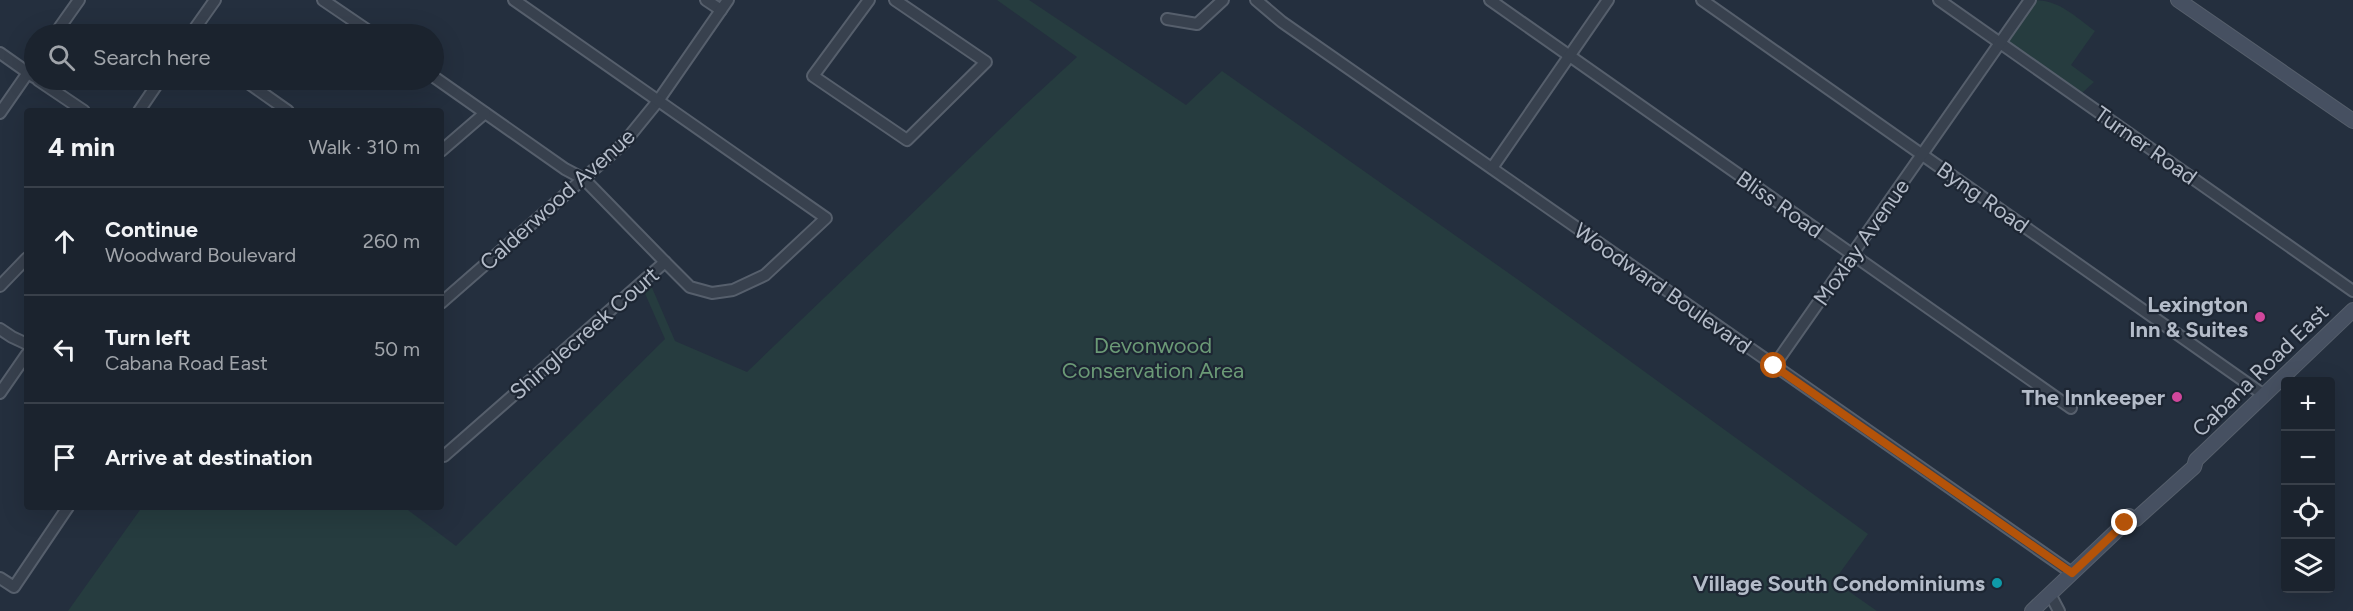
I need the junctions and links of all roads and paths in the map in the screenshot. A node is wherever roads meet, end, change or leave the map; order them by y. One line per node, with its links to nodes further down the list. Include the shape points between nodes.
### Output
1 (80, 0): 19 (street)
2 (215, 0): 20 (street)
3 (323, 0): 21 (street)
4 (514, 0): 31 (street)
5 (706, 0): 17 (street)
6 (728, 0): 17 (street, Calderwood Avenue)
7 (869, 0): 8 (street, via 813,76 907,140 986,62)
8 (895, 0)
9 (1223, 0): 18 (street, via 1197,24)
10 (1256, 0): 40 (street, Woodward Boulevard)
11 (1490, 0): 24 (street, Bliss Road)
12 (1608, 0): 24 (street)
13 (1702, 0): 39 (street, Byng Road)
14 (1939, 0): 22 (street, Turner Road)
15 (2030, 0): 22 (street, Moxlay Avenue)
16 (2178, 0): 37 (main road)
17 (721, 10): 31 (street, Calderwood Avenue)
18 (1167, 19)
19 (62, 24)
20 (198, 24)
21 (358, 24)
22 (2001, 43): 39 (street, Moxlay Avenue); 46 (street, Turner Road)
23 (0, 53): 25 (street)
24 (1569, 56): 40 (street); 42 (street, Bliss Road)
25 (24, 66)
26 (24, 82): 35 (street)
27 (444, 84): 36 (street)
28 (53, 90): 32 (street)
29 (153, 90): 33 (street)
30 (258, 90): 34 (street)
31 (658, 101): 41 (street, Calderwood Avenue, via 623,144); 44 (street, Shinglecreek Court, via 825,218 765,275 733,290 712,293 690,287)
32 (80, 108)
33 (141, 108)
34 (284, 108)
35 (0, 113)
36 (485, 113): 38 (street); 41 (street)
37 (2353, 121)
38 (444, 148)
39 (1922, 155): 42 (street, Moxlay Avenue); 54 (street, Byng Road)
40 (1492, 168): 52 (street, Woodward Boulevard)
41 (584, 179): 44 (street); 47 (street, Calderwood Avenue)
42 (1852, 254): 52 (street, Moxlay Avenue); 55 (street, Bliss Road)
43 (24, 261): 45 (street)
44 (665, 262): 56 (street, Shinglecreek Court)
45 (0, 286)
46 (2353, 291)
47 (444, 300)
48 (2353, 310): 54 (main road, Cabana Road East)
49 (0, 328): 50 (street)
50 (24, 343)
51 (24, 358): 53 (street)
52 (1774, 366): 58 (street, Woodward Boulevard)
53 (0, 393)
54 (2264, 395): 58 (main road, Cabana Road East, via 2194,466)
55 (2071, 408)
56 (444, 456)
57 (66, 510): 59 (street, via 14,587)
58 (2072, 573): 60 (main road, Cabana Road East)
59 (0, 578)
60 (2050, 594): 61 (main road, Cabana Road East); 62 (street)
61 (2032, 611)
62 (2059, 611)

